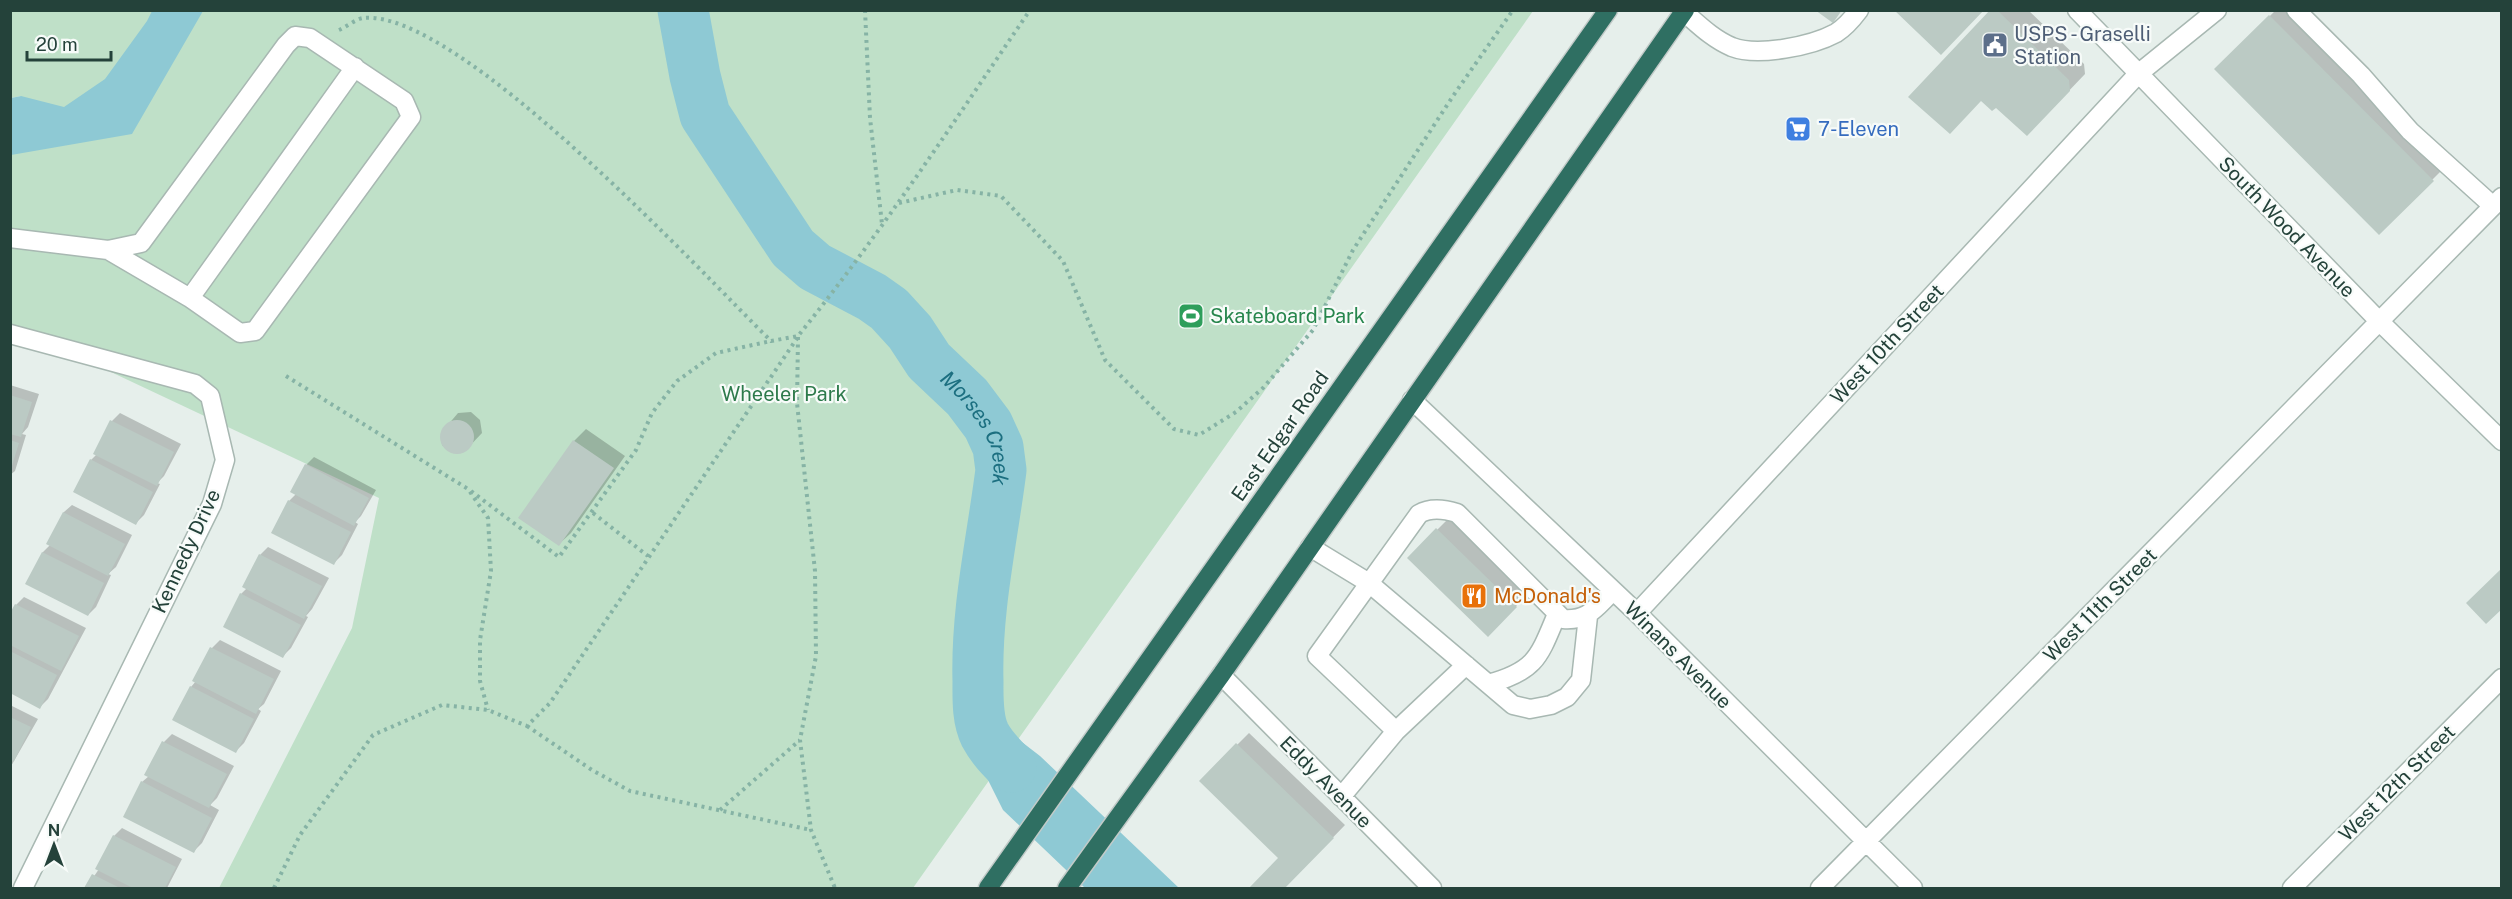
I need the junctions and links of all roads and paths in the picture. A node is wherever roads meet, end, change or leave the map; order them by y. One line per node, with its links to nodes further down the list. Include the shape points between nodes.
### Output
1 (865, 10): 15 (path, via 870,118)
2 (1030, 10): 14 (path)
3 (1513, 10): 14 (path, via 1353,250 1313,330 1263,388 1236,412 1199,435 1174,429 1105,360 1063,261 1001,196 957,190)
4 (1608, 10): 50 (highway, East Edgar Road)
5 (1859, 10): 9 (street, via 1838,32 1817,42 1759,50 1735,48 1713,37)
6 (2077, 10): 12 (street, South Wood Avenue)
7 (2217, 10): 12 (street, West 10th Street)
8 (2296, 10): 13 (street, via 2410,131)
9 (1684, 11): 24 (highway)
10 (336, 32): 22 (path, via 362,18 389,21 438,41 523,102)
11 (355, 67): 17 (street, via 310,38 295,36 141,243); 18 (street); 18 (street, via 405,101 411,117 255,331 240,333)
12 (2138, 74): 19 (street, South Wood Avenue); 32 (street, West 10th Street)
13 (2497, 201): 19 (street, West 11th Street)
14 (898, 203): 15 (path)
15 (882, 224): 21 (path)
16 (10, 238): 17 (street)
17 (108, 250): 18 (street)
18 (190, 298)
19 (2379, 321): 25 (street, South Wood Avenue); 46 (street, West 11th Street)
20 (10, 334): 47 (street, Kennedy Drive, via 195,384 210,396 225,460 212,504)
21 (798, 336): 22 (path); 29 (path); 42 (path, via 797,402 815,571 816,656)
22 (771, 341): 27 (path, via 716,353 677,381 652,413 636,450)
23 (286, 376): 26 (path)
24 (1412, 400): 28 (highway); 31 (street, Winans Avenue)
25 (2502, 441)
26 (468, 489): 27 (path, via 559,557); 39 (path, via 488,518 491,571 480,640 480,681)
27 (593, 513): 29 (path)
28 (1310, 547): 30 (street); 36 (highway)
29 (648, 556): 40 (path, via 550,703)
30 (1369, 584): 33 (street, via 1419,514 1446,509 1457,513); 35 (street); 41 (street, via 1317,656)
31 (1613, 591): 32 (street, Winans Avenue); 34 (street)
32 (1636, 613): 46 (street, Winans Avenue)
33 (1557, 614): 34 (street, via 1574,620); 38 (street, via 1532,664 1513,678)
34 (1588, 616): 38 (street, via 1581,680 1567,697 1530,710 1513,705)
35 (1466, 665): 38 (street); 41 (street)
36 (1221, 675): 43 (street, Eddy Avenue); 51 (highway)
37 (2502, 678): 55 (street, West 12th Street)
38 (1488, 684)
39 (488, 710): 40 (path); 48 (path, via 442,705 373,735 300,835)
40 (527, 726): 44 (path, via 630,791)
41 (1396, 731): 43 (street)
42 (800, 740): 44 (path); 45 (path)
43 (1341, 797): 52 (street, Eddy Avenue)
44 (719, 810): 45 (path)
45 (811, 830): 49 (path)
46 (1867, 842): 53 (street, West 11th Street); 54 (street, Winans Avenue)
47 (23, 888)
48 (274, 888)
49 (835, 888)
50 (988, 888)
51 (1067, 888)
52 (1432, 888)
53 (1820, 888)
54 (1913, 888)
55 (2292, 888)

